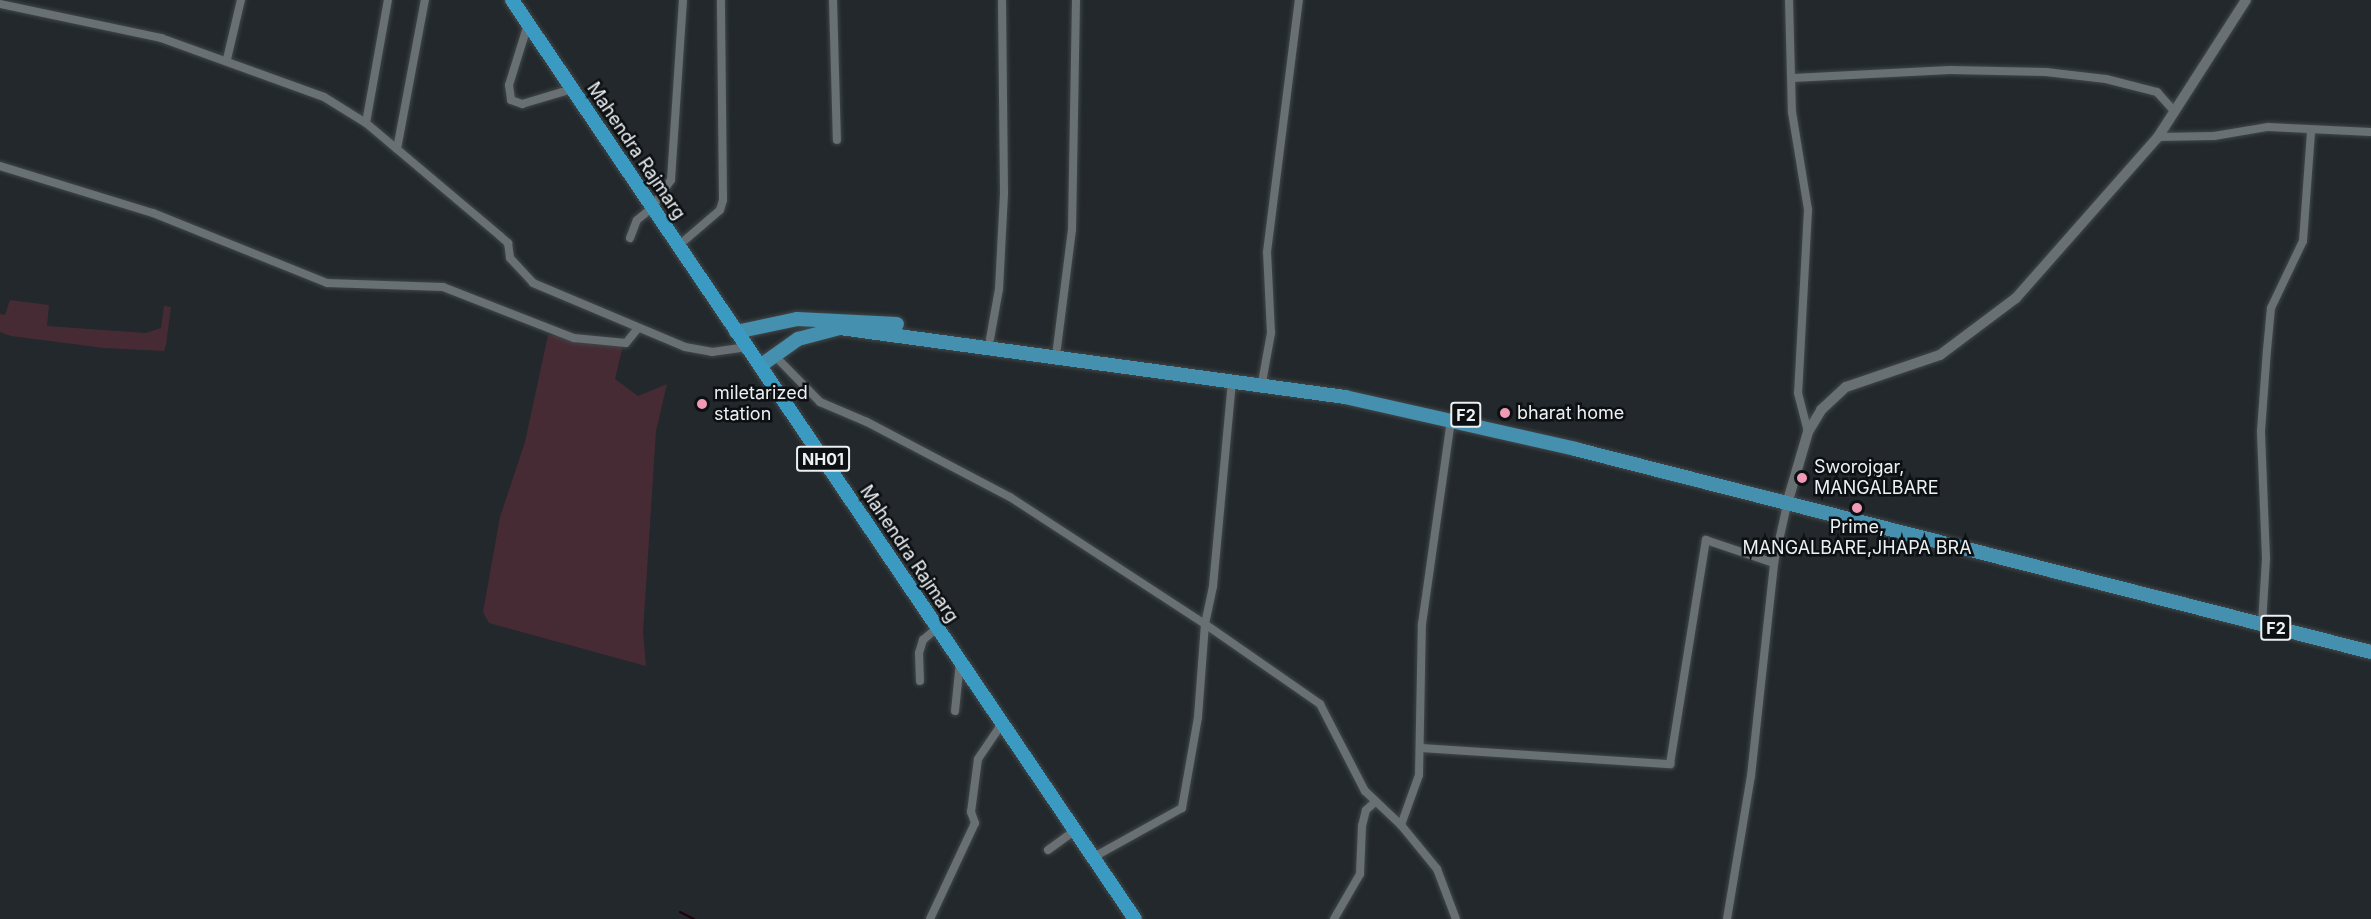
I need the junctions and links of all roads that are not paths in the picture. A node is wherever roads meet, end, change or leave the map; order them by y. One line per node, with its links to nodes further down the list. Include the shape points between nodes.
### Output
1 (241, 0): 15 (street)
2 (388, 0): 19 (street)
3 (425, 0): 24 (street)
4 (512, 0): 14 (highway, Mahendra Rajmarg / NH01)
5 (682, 0): 26 (street, via 673,169)
6 (721, 0): 28 (street, via 723,200 720,210)
7 (833, 0): 23 (street)
8 (1002, 0): 31 (street, via 1004,192 999,289)
9 (1076, 0): 33 (street, via 1072,229)
10 (1299, 0): 36 (street, via 1268,241 1271,333)
11 (1789, 0): 16 (street)
12 (2246, 0): 18 (street)
13 (0, 4): 15 (street, via 161,38)
14 (528, 24): 17 (highway, Mahendra Rajmarg / NH01); 17 (street, via 511,77 511,100 522,104)
15 (227, 59): 19 (street, via 324,97)
16 (1793, 78): 18 (street, via 1950,70 2057,73 2157,92); 39 (street, via 1797,156 1808,210 1798,393)
17 (572, 89): 26 (highway, Mahendra Rajmarg / NH01)
18 (2173, 110): 22 (street)
19 (366, 123): 24 (street)
20 (2312, 131): 21 (street); 22 (street, via 2268,127 2214,136); 43 (street, via 2303,241 2271,308 2266,350 2261,431 2266,558)
21 (2371, 132)
22 (2158, 137): 39 (street, via 2016,298 1940,355 1846,387 1821,410)
23 (837, 140)
24 (398, 149): 29 (street, via 508,243 510,258 533,284)
25 (0, 166): 29 (street, via 153,213 327,283 443,287 574,338 626,343)
26 (652, 208): 27 (street, via 637,220); 28 (highway, Mahendra Rajmarg / NH01)
27 (630, 238)
28 (678, 246): 30 (highway, Mahendra Rajmarg / NH01)
29 (638, 328): 32 (street, via 712,352)
30 (736, 332): 31 (main road, F2, via 770,322 840,318); 32 (highway, Mahendra Rajmarg / NH01)
31 (990, 339): 33 (main road, F2)
32 (746, 347): 35 (highway, Mahendra Rajmarg / NH01)
33 (1057, 348): 36 (main road, F2)
34 (774, 355): 35 (main road, F2); 37 (main road, F2, via 798,339 840,328); 42 (street, via 820,402 867,422 1010,497)
35 (760, 366): 44 (highway, Mahendra Rajmarg / NH01)
36 (1263, 376): 40 (main road, F2, via 1454,412)
37 (1232, 380): 38 (main road, F2); 42 (street, via 1213,586)
38 (1451, 419): 40 (main road, F2); 50 (street, via 1422,624)
39 (1808, 432): 40 (street)
40 (1788, 501): 41 (street); 43 (main road, F2)
41 (1774, 563): 50 (street, via 1706,540 1670,764); 60 (street, via 1751,776)
42 (1205, 624): 51 (street, via 1320,704); 55 (street, via 1198,717 1182,808)
43 (2262, 624): 45 (main road, F2)
44 (937, 628): 46 (highway, Mahendra Rajmarg / NH01); 47 (street, via 923,640 919,653)
45 (2371, 652)
46 (960, 662): 48 (street); 49 (highway, Mahendra Rajmarg / NH01)
47 (920, 681)
48 (955, 711)
49 (1001, 725): 53 (highway, Mahendra Rajmarg / NH01); 56 (street, via 978,759 971,813 975,823)
50 (1421, 748): 52 (street, via 1419,775)
51 (1374, 804): 52 (street); 58 (street, via 1366,810 1362,826 1360,874)
52 (1401, 825): 59 (street, via 1437,869)
53 (1074, 831): 54 (street); 55 (highway, Mahendra Rajmarg / NH01)
54 (1048, 850)
55 (1092, 858): 57 (highway, Mahendra Rajmarg / NH01)
56 (930, 919)
57 (1135, 919)
58 (1334, 919)
59 (1456, 919)
60 (1727, 919)

